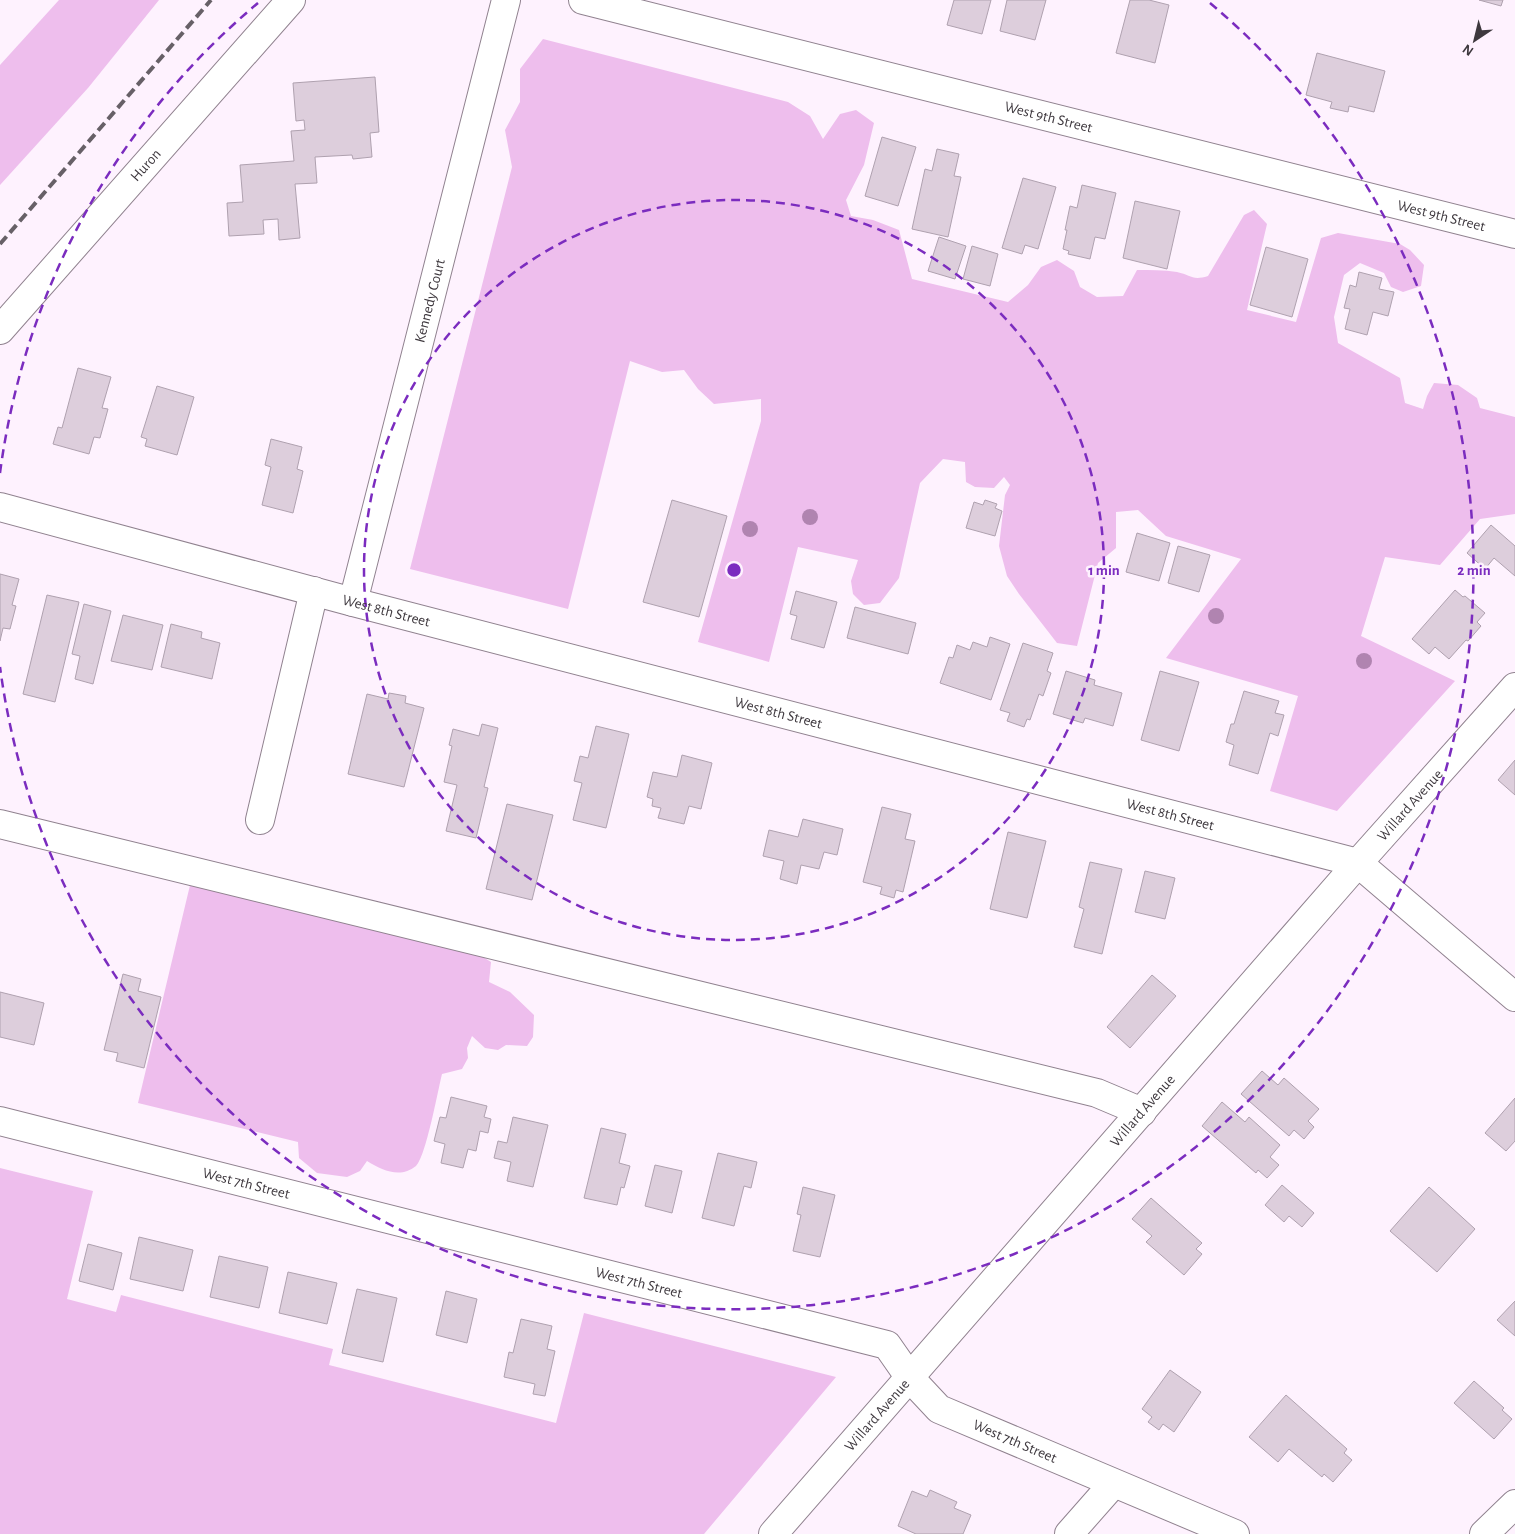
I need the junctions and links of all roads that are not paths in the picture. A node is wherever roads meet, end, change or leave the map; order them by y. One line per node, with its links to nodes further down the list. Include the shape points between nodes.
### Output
1 (291, 0): 5 (street, Huron)
2 (506, 0): 8 (street, Kennedy Court)
3 (583, 0): 4 (street, West 9th Street)
4 (1515, 234)
5 (0, 330)
6 (0, 507): 7 (street, West 8th Street)
7 (314, 591): 8 (street, West 8th Street); 10 (street)
8 (353, 602): 12 (street, West 8th Street)
9 (1515, 688): 12 (street, Willard Avenue)
10 (260, 820)
11 (0, 824): 14 (street, via 1097,1093)
12 (1358, 863): 13 (street, West 8th Street); 14 (street, Willard Avenue)
13 (1515, 998)
14 (1142, 1112): 16 (street, Willard Avenue)
15 (0, 1121): 16 (street, West 7th Street, via 887,1345)
16 (910, 1378): 17 (street, West 7th Street, via 939,1409); 19 (street, Willard Avenue)
17 (1113, 1484): 20 (street); 21 (street, West 7th Street)
18 (1515, 1504): 22 (street)
19 (773, 1534)
20 (1069, 1534)
21 (1235, 1534)
22 (1484, 1534)

